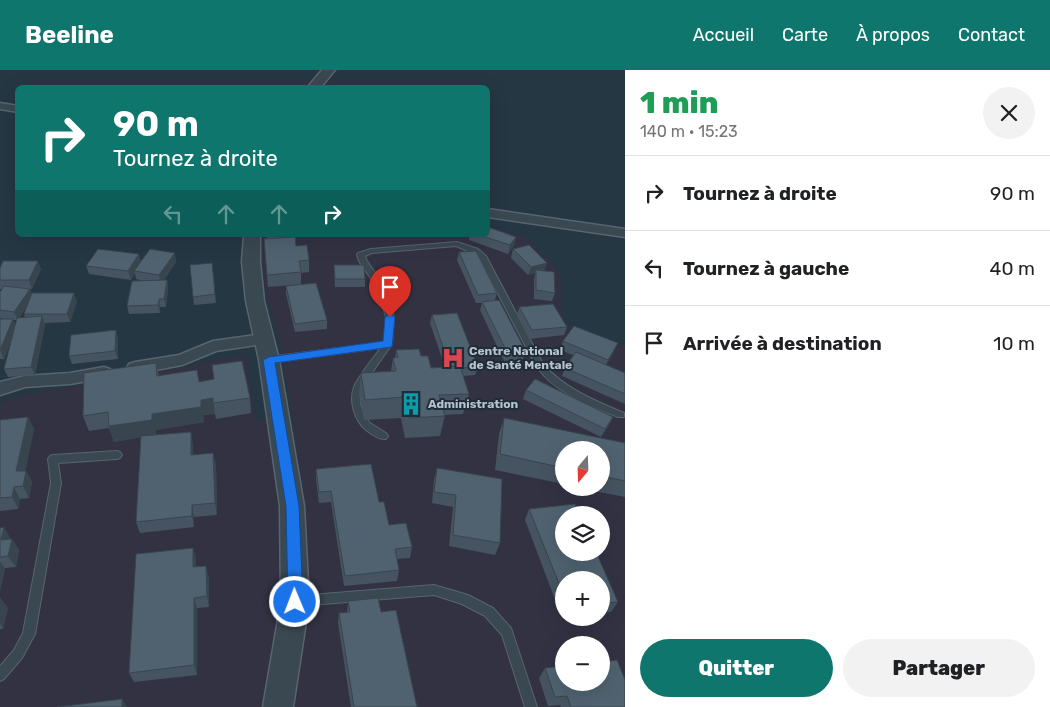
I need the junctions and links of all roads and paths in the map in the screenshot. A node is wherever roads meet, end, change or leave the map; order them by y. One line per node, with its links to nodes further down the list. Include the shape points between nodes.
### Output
1 (326, 70): 2 (street)
2 (315, 85)
3 (0, 106): 4 (street)
4 (15, 108)
5 (490, 213): 6 (street)
6 (625, 233)
7 (252, 237): 9 (street, via 252,278)
8 (388, 344): 9 (lane); 11 (lane, via 390,317 380,286 361,255 371,251 446,244 467,247 483,258 549,378 568,391); 12 (lane, via 358,387 356,404 367,426)
9 (266, 350): 10 (street, via 212,346 182,360 64,380 43,378); 14 (street, via 292,506)
10 (0, 389)
11 (621, 415)
12 (383, 436)
13 (117, 455): 15 (lane, via 53,459 56,482 29,634 18,654)
14 (295, 602): 16 (street); 17 (lane, via 434,590 464,599 489,612 507,632)
15 (0, 675)
16 (278, 707)
17 (531, 707)

